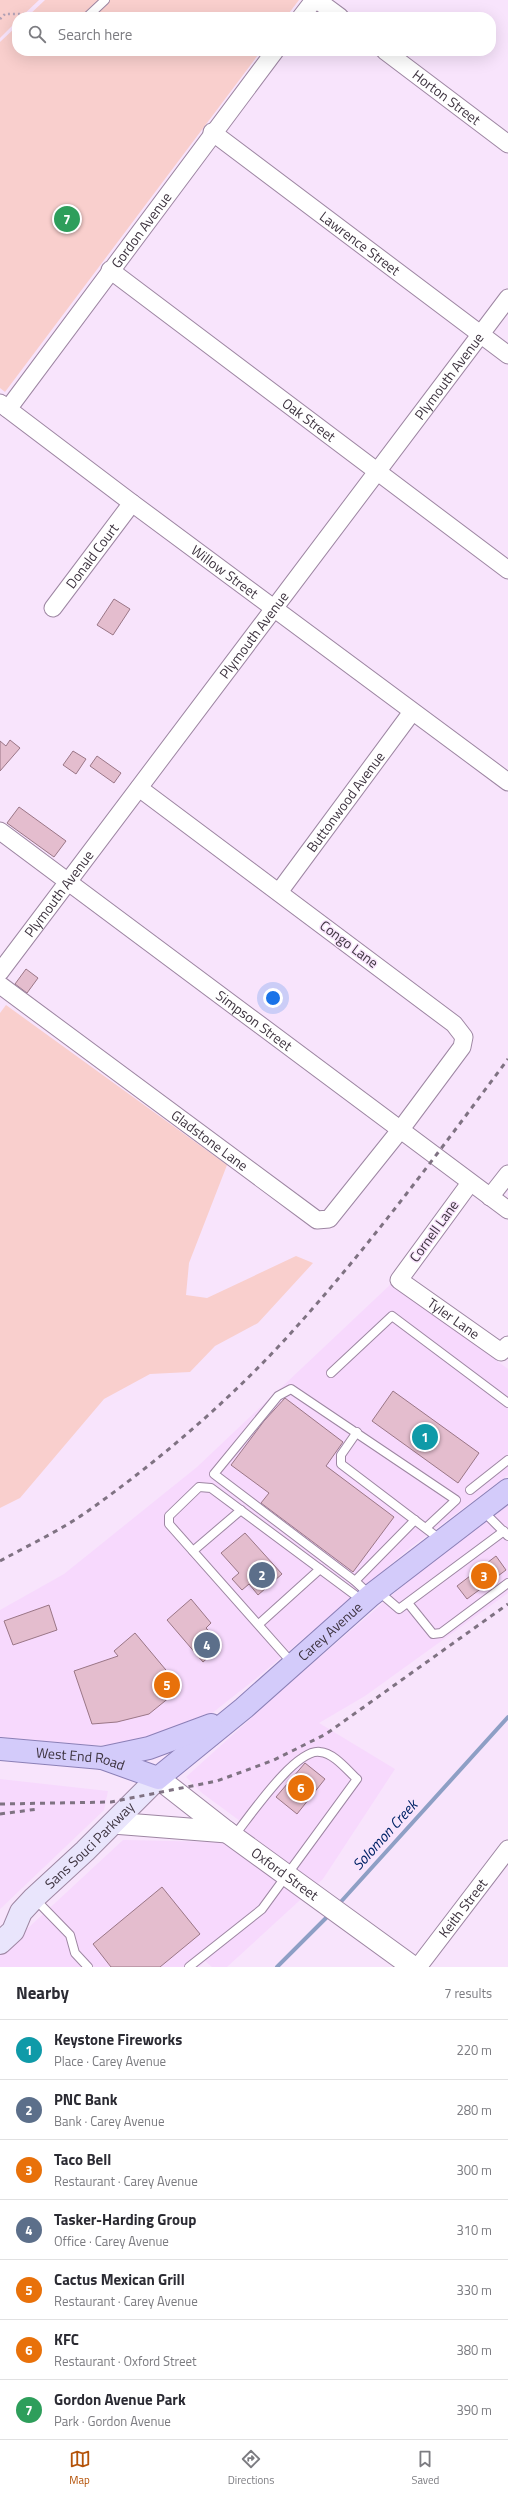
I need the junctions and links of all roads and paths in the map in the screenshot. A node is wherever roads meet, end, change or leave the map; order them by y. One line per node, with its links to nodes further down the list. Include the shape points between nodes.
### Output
1 (105, 0): 3 (lane)
2 (316, 0): 4 (street); 5 (street)
3 (92, 12)
4 (305, 12)
5 (333, 12)
6 (12, 14): 7 (path, via 6,14)
7 (0, 19)
8 (271, 56): 10 (street, Gordon Avenue)
9 (392, 56): 11 (street, Horton Street)
10 (212, 132): 12 (street, Gordon Avenue); 14 (street, Lawrence Street)
11 (508, 144)
12 (110, 270): 16 (street, Gordon Avenue); 17 (street, Oak Street)
13 (508, 298): 14 (street, Plymouth Avenue)
14 (481, 334): 15 (street, Lawrence Street); 17 (street, Plymouth Avenue)
15 (508, 355)
16 (4, 406): 18 (street, Willow Street)
17 (377, 472): 19 (street, Oak Street); 21 (street, Plymouth Avenue)
18 (132, 504): 20 (street, Donald Court); 21 (street, Willow Street)
19 (508, 570)
20 (53, 608)
21 (272, 608): 22 (street, Willow Street); 24 (street, Plymouth Avenue)
22 (412, 712): 23 (street, Willow Street); 27 (street, Buttonwood Avenue)
23 (508, 782)
24 (139, 788): 26 (street, Plymouth Avenue); 27 (street, Congo Lane)
25 (0, 831): 26 (street, Simpson Street)
26 (68, 881): 28 (street, Plymouth Avenue); 31 (street, Simpson Street)
27 (279, 892): 31 (street, Congo Lane, via 454,1024 464,1037 462,1047)
28 (5, 958): 29 (street, Plymouth Avenue)
29 (0, 972)
30 (0, 985): 31 (street, Gladstone Lane, via 317,1220 329,1219)
31 (401, 1129): 33 (street, Simpson Street)
32 (508, 1174): 34 (street)
33 (470, 1183): 34 (street, Simpson Street); 36 (street, Cornell Lane)
34 (490, 1198): 35 (street, Simpson Street)
35 (508, 1210)
36 (399, 1280): 37 (street, Tyler Lane, via 501,1352)
37 (508, 1345)
38 (331, 1373): 39 (lane, via 392,1316)
39 (508, 1403)
40 (357, 1432): 46 (lane, via 340,1455 341,1464); 47 (lane, via 456,1500); 51 (lane, via 291,1389 278,1396 214,1474)
41 (508, 1460): 42 (lane)
42 (470, 1490)
43 (508, 1490): 45 (main road, Carey Avenue)
44 (241, 1510): 49 (lane); 49 (lane, via 211,1488 199,1487 169,1516 169,1524); 50 (lane)
45 (482, 1510): 47 (main road, Carey Avenue); 48 (lane)
46 (415, 1520): 47 (lane); 51 (lane)
47 (434, 1534): 53 (main road, Carey Avenue)
48 (506, 1534): 54 (lane)
49 (193, 1551): 55 (lane)
50 (320, 1569): 53 (lane); 55 (lane)
51 (355, 1581): 53 (lane)
52 (508, 1583): 54 (lane, via 441,1633 433,1634)
53 (371, 1596): 54 (lane, via 399,1609); 56 (main road, Carey Avenue)
54 (408, 1603)
55 (259, 1624): 56 (lane)
56 (293, 1664): 57 (main road, Carey Avenue)
57 (244, 1708): 59 (main road, via 191,1734 149,1748); 60 (main road, Carey Avenue)
58 (0, 1749): 59 (main road, West End Road)
59 (102, 1758): 60 (main road, West End Road)
60 (158, 1778): 61 (main road, Sans Souci Parkway); 62 (street, Oxford Street)
61 (113, 1823): 62 (street); 65 (main road, Sans Souci Parkway)
62 (230, 1834): 64 (street, Oxford Street); 64 (lane, via 293,1763 307,1753 320,1752 332,1756 357,1779)
63 (508, 1849): 71 (street, Keith Street)
64 (288, 1875): 69 (lane, via 262,1909); 70 (street, Oxford Street)
65 (28, 1905): 66 (main road, Sans Souci Parkway, via 5,1914); 67 (main road, Sans Souci Parkway, via 13,1931); 68 (lane, via 70,1935 76,1953)
66 (0, 1919)
67 (0, 1943)
68 (88, 1967)
69 (189, 1967)
70 (413, 1967)
71 (418, 1967)

